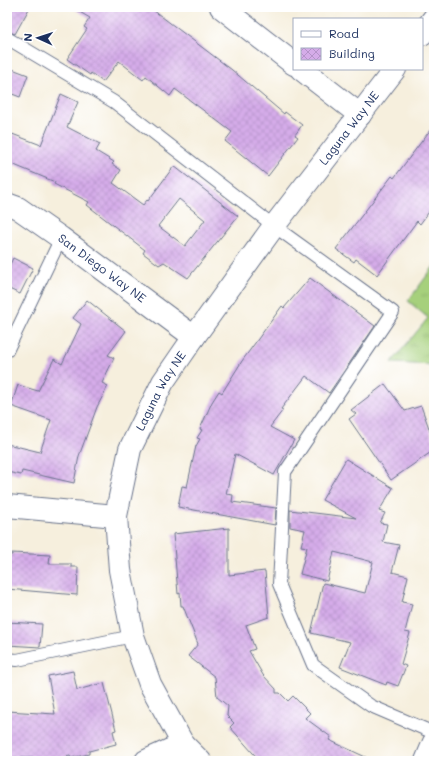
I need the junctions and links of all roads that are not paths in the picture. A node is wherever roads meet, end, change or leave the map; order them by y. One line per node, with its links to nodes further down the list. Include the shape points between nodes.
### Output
1 (221, 7): 5 (street)
2 (434, 18): 3 (street)
3 (423, 33)
4 (7, 38): 10 (lane, via 114,102)
5 (293, 63)
6 (301, 70): 8 (street)
7 (394, 70): 8 (street, Laguna Way NE)
8 (360, 115): 10 (street, Laguna Way NE)
9 (7, 204): 11 (street, San Diego Way NE, via 18,208)
10 (274, 226): 12 (street, Laguna Way NE); 18 (lane, via 393,312 285,472 279,584 313,665 371,706)
11 (61, 238): 12 (street, San Diego Way NE); 13 (lane)
12 (194, 337): 15 (street, Laguna Way NE, via 163,382 130,449)
13 (7, 351)
14 (7, 506): 15 (street)
15 (116, 516): 16 (street, Laguna Way NE, via 120,570)
16 (134, 636): 17 (lane, via 17,660); 20 (street, Laguna Way NE, via 150,684)
17 (7, 659)
18 (434, 734)
19 (434, 742): 23 (street)
20 (184, 744): 21 (street); 22 (street, Laguna Way NE)
21 (146, 761)
22 (200, 761)
23 (426, 761)

